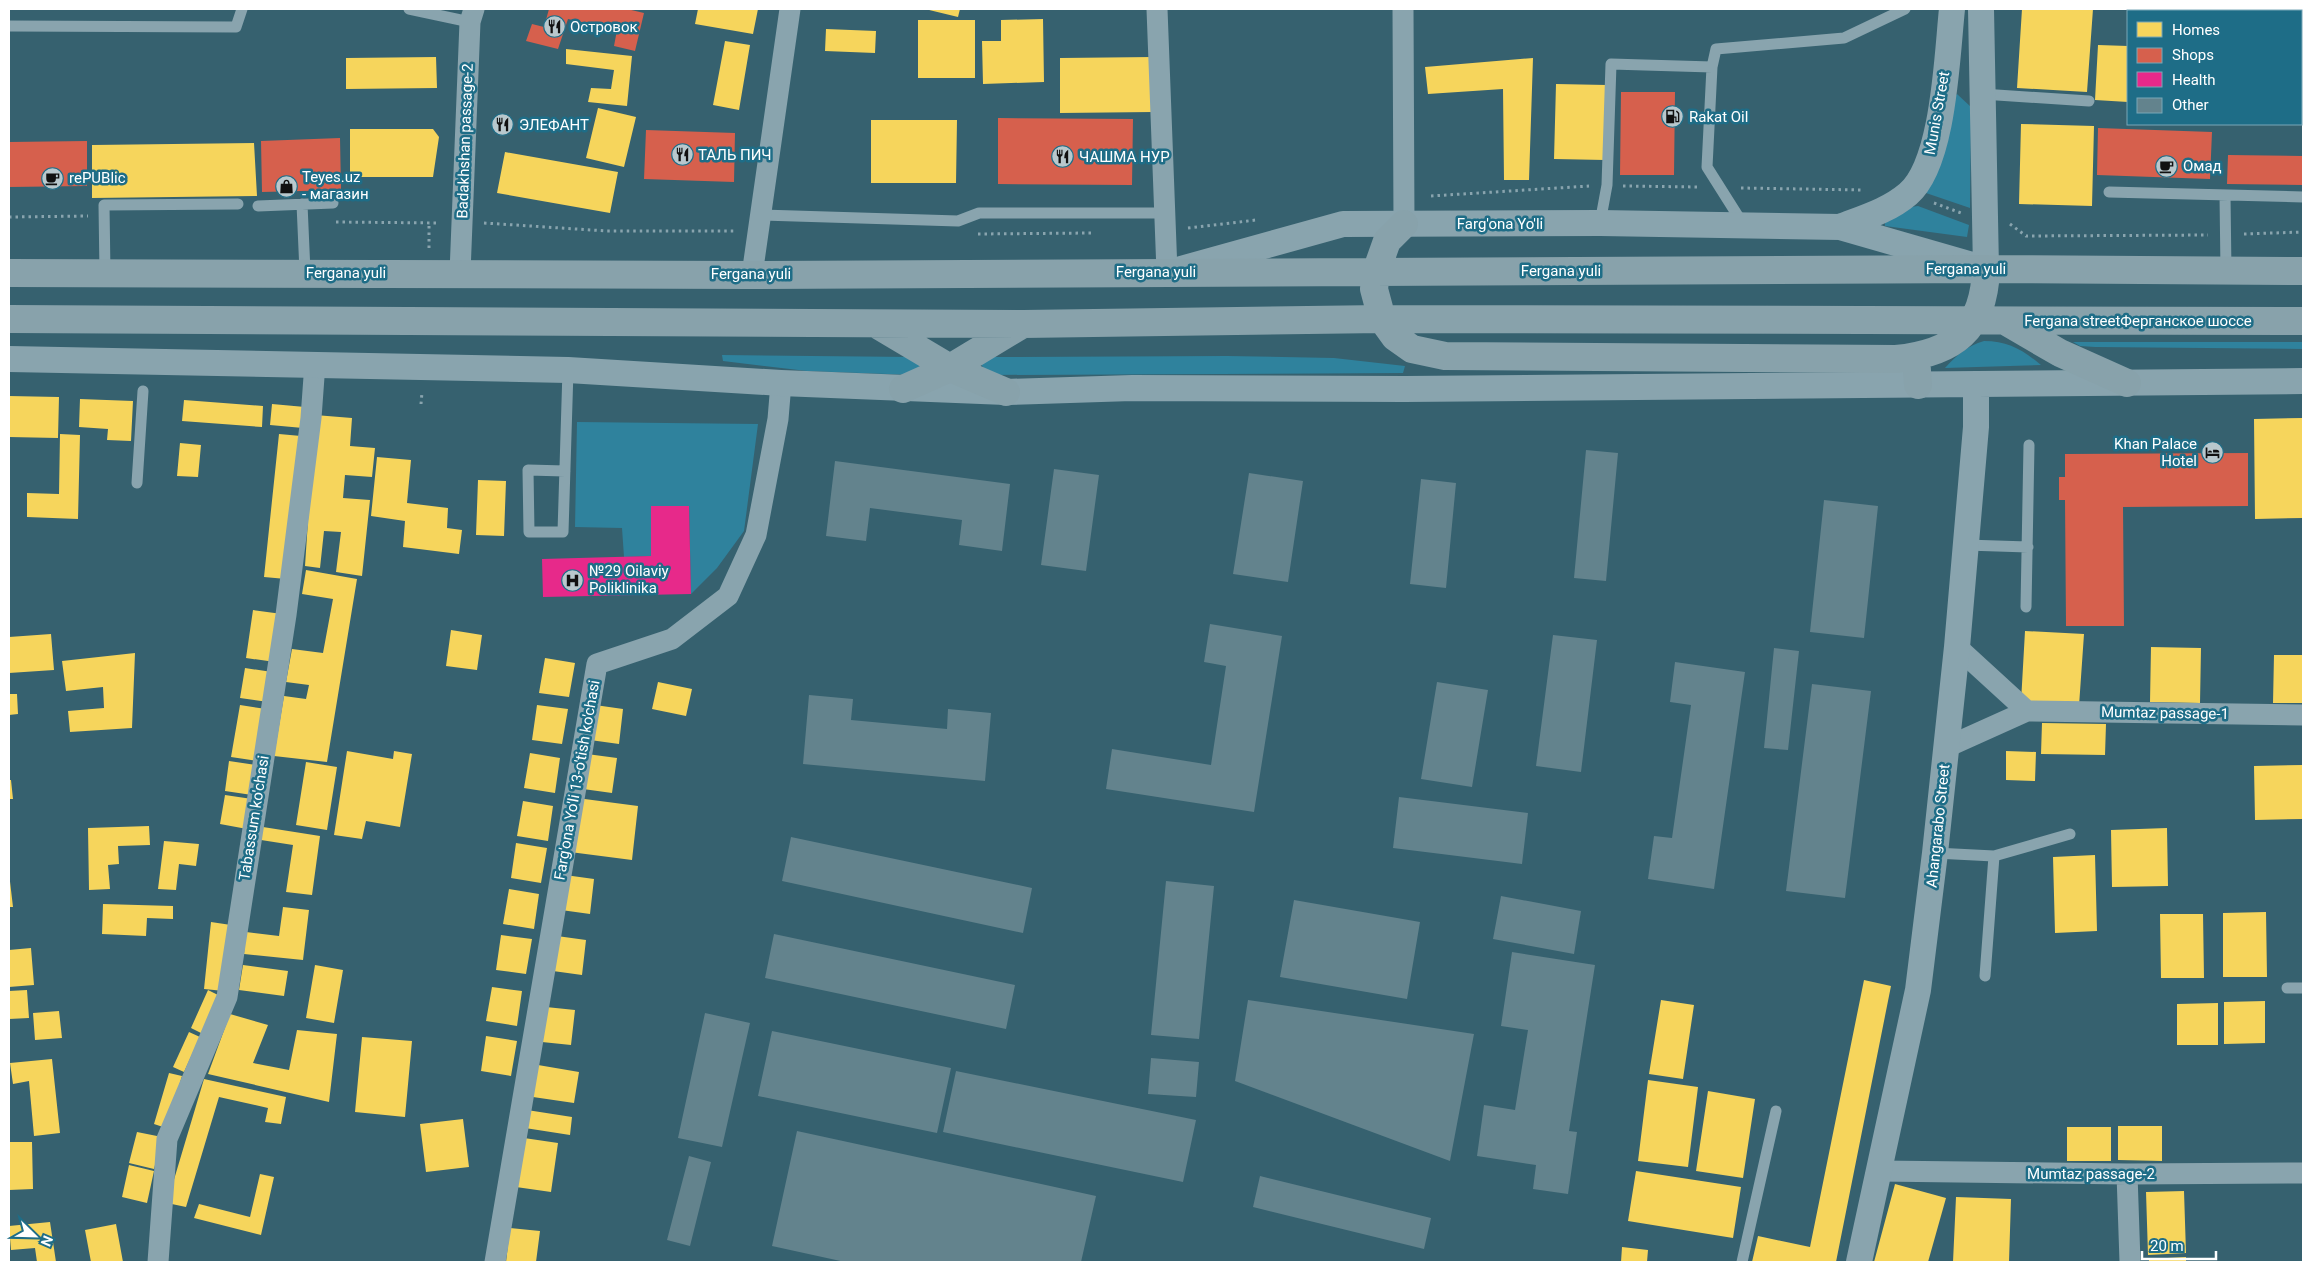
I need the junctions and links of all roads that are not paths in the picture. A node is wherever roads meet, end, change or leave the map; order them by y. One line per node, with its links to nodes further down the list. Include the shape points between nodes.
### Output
1 (242, 9): 10 (lane, via 236,27)
2 (409, 9): 9 (lane)
3 (790, 9): 22 (street)
4 (1157, 9): 21 (street)
5 (1403, 9): 24 (street)
6 (1905, 9): 11 (lane, via 1844,38 1716,49)
7 (1952, 9): 26 (street, Munis Street, via 1937,128 1924,174 1909,194 1898,202)
8 (1981, 9): 12 (street)
9 (472, 15): 34 (street, Badakhshan passage-2)
10 (9, 26)
11 (1712, 67): 23 (lane, via 1611,64 1607,185); 25 (lane, via 1707,167)
12 (1982, 94): 13 (lane); 27 (street)
13 (2089, 101)
14 (2109, 192): 15 (lane)
15 (2225, 195): 16 (lane); 28 (lane)
16 (2303, 197)
17 (334, 203): 19 (lane)
18 (238, 204): 33 (lane, via 104,205)
19 (302, 204): 20 (lane); 30 (lane)
20 (258, 206)
21 (1165, 212): 22 (lane, via 980,212 958,221); 31 (street)
22 (760, 215): 36 (street)
23 (1600, 223): 24 (street, Farg'ona Yo'li); 25 (street, Farg'ona Yo'li)
24 (1404, 224): 31 (street, Farg'ona Yo'li, via 1343,224); 32 (main road, via 1388,241)
25 (1744, 225): 26 (street, Farg'ona Yo'li)
26 (1840, 227): 27 (street)
27 (1986, 269): 28 (main road, Fergana yuli); 32 (main road, Fergana yuli); 40 (main road, via 1983,296)
28 (2226, 271): 29 (main road, Fergana yuli)
29 (2303, 271)
30 (304, 272): 33 (main road, Fergana yuli); 34 (main road, Fergana yuli)
31 (1167, 272): 32 (main road, Fergana yuli); 36 (main road, Fergana yuli)
32 (1376, 272): 37 (main road, via 1374,290)
33 (105, 273): 35 (main road, Fergana yuli)
34 (460, 273): 36 (main road, Fergana yuli)
35 (9, 274)
36 (752, 275)
37 (1382, 318): 40 (main road); 43 (main road); 44 (main road, via 1395,337 1412,349 1445,356)
38 (9, 319): 42 (main road)
39 (2004, 320): 40 (main road, Fergana streetФерганское шоссе); 41 (main road, Fergana streetФерганское шоссе); 50 (main road, via 2060,352)
40 (1973, 321): 44 (main road, via 1946,347)
41 (2303, 321)
42 (874, 323): 43 (main road); 47 (main road)
43 (1023, 324): 47 (main road)
44 (1916, 357): 53 (main road)
45 (9, 359): 46 (street)
46 (315, 364): 48 (street); 77 (street, Tabassum ko'chasi, via 286,615 226,997 167,1139)
47 (950, 368): 54 (main road); 56 (main road)
48 (568, 370): 51 (street); 58 (lane)
49 (2303, 381): 50 (street)
50 (2127, 382): 52 (street)
51 (781, 383): 54 (street); 78 (street, Farg'ona Yo'li 13-o'tish ko'chasi, via 778,419 756,535 728,596 672,639 597,664)
52 (1976, 384): 53 (street); 60 (street, Ahangarabo Street, via 1976,427)
53 (1918, 385): 56 (street, via 1132,388)
54 (903, 389): 56 (street)
55 (143, 391): 59 (lane)
56 (1006, 392)
57 (2029, 445): 61 (lane)
58 (565, 471): 58 (lane, via 528,470 529,532 563,532)
59 (137, 483)
60 (1966, 544): 61 (lane); 63 (street, Ahangarabo Street)
61 (2028, 547): 62 (lane)
62 (2026, 607)
63 (1957, 647): 64 (street); 66 (street, Ahangarabo Street)
64 (2027, 712): 65 (street, Mumtаz passage-1); 66 (street, Mumtаz passage-1)
65 (2303, 715)
66 (1947, 747): 68 (street, Ahangarabo Street)
67 (2070, 834): 69 (lane)
68 (1935, 854): 69 (lane); 74 (street, Ahangarabo Street, via 1918,990)
69 (1994, 856): 70 (lane)
70 (1985, 976)
71 (2287, 988): 72 (lane)
72 (2303, 988)
73 (1776, 1111): 79 (lane)
74 (1879, 1172): 76 (street, Mumtаz passage-2); 80 (street, Ahangarabo Street)
75 (2303, 1173): 76 (street, Mumtаz passage-2)
76 (2127, 1174): 81 (street)
77 (158, 1262)
78 (495, 1262)
79 (1742, 1262)
80 (1859, 1262)
81 (2130, 1262)

